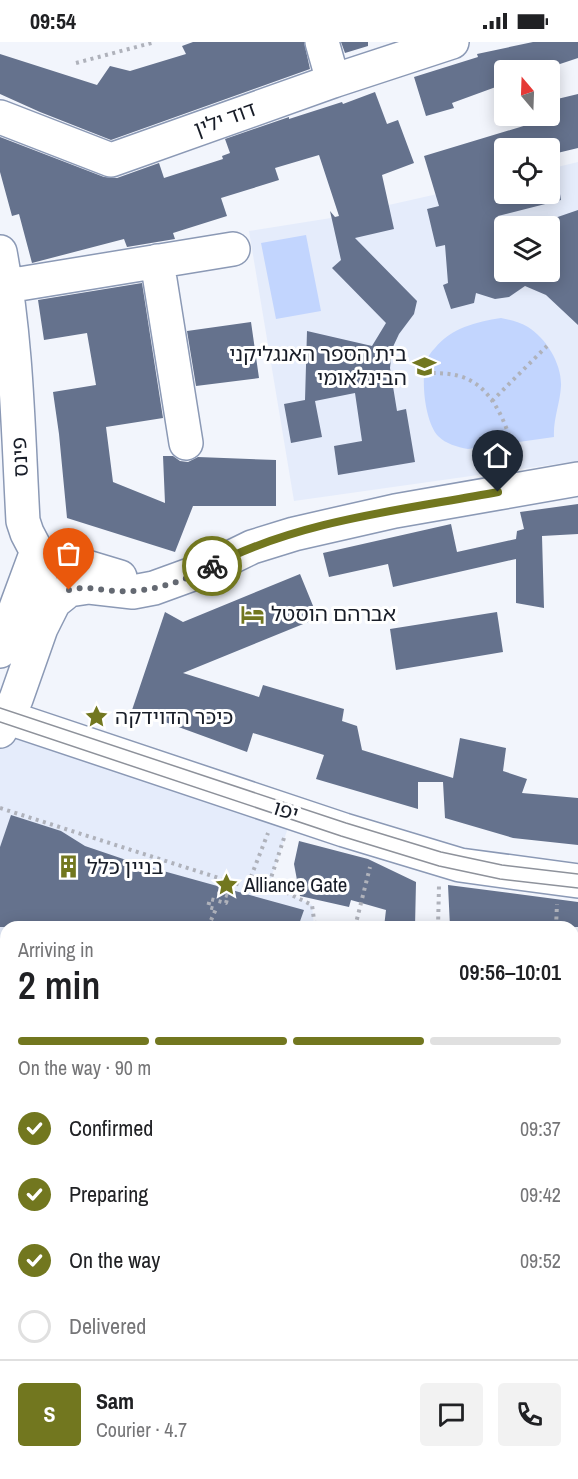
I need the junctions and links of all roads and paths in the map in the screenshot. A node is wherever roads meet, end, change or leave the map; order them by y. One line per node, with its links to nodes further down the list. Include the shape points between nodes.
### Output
1 (155, 42): 4 (path)
2 (322, 42): 5 (street)
3 (452, 42): 5 (street, דוד ילין)
4 (76, 63)
5 (333, 81): 6 (street, דוד ילין, via 111,160)
6 (0, 117)
7 (233, 249): 9 (street)
8 (0, 252): 10 (street, פינס)
9 (157, 261): 10 (street); 14 (street)
10 (7, 286): 17 (street, פינס, via 17,404)
11 (547, 346): 13 (path)
12 (425, 373): 13 (path, via 462,376 480,387)
13 (492, 401): 15 (path, via 503,418)
14 (186, 442)
15 (515, 454)
16 (578, 479): 18 (street, via 395,511 294,534 252,547)
17 (21, 538): 18 (street, via 119,577); 19 (street, פינס, via 41,587); 20 (street, פינס)
18 (175, 582): 19 (street, via 133,592 89,587 69,590 54,602)
19 (41, 628): 21 (street, פינס)
20 (0, 651)
21 (2, 721): 25 (street, יפו)
22 (0, 808): 27 (path)
23 (272, 824): 27 (path, via 247,887)
24 (285, 836): 30 (path, via 268,884 312,904)
25 (376, 840): 26 (street, יפו); 31 (path)
26 (440, 859): 28 (street, יפו, via 501,872); 32 (path)
27 (224, 879): 29 (path, via 219,893 228,896 226,903 210,899 208,907 216,909)
28 (578, 881)
29 (211, 921)
30 (314, 921)
31 (356, 921)
32 (438, 921)

